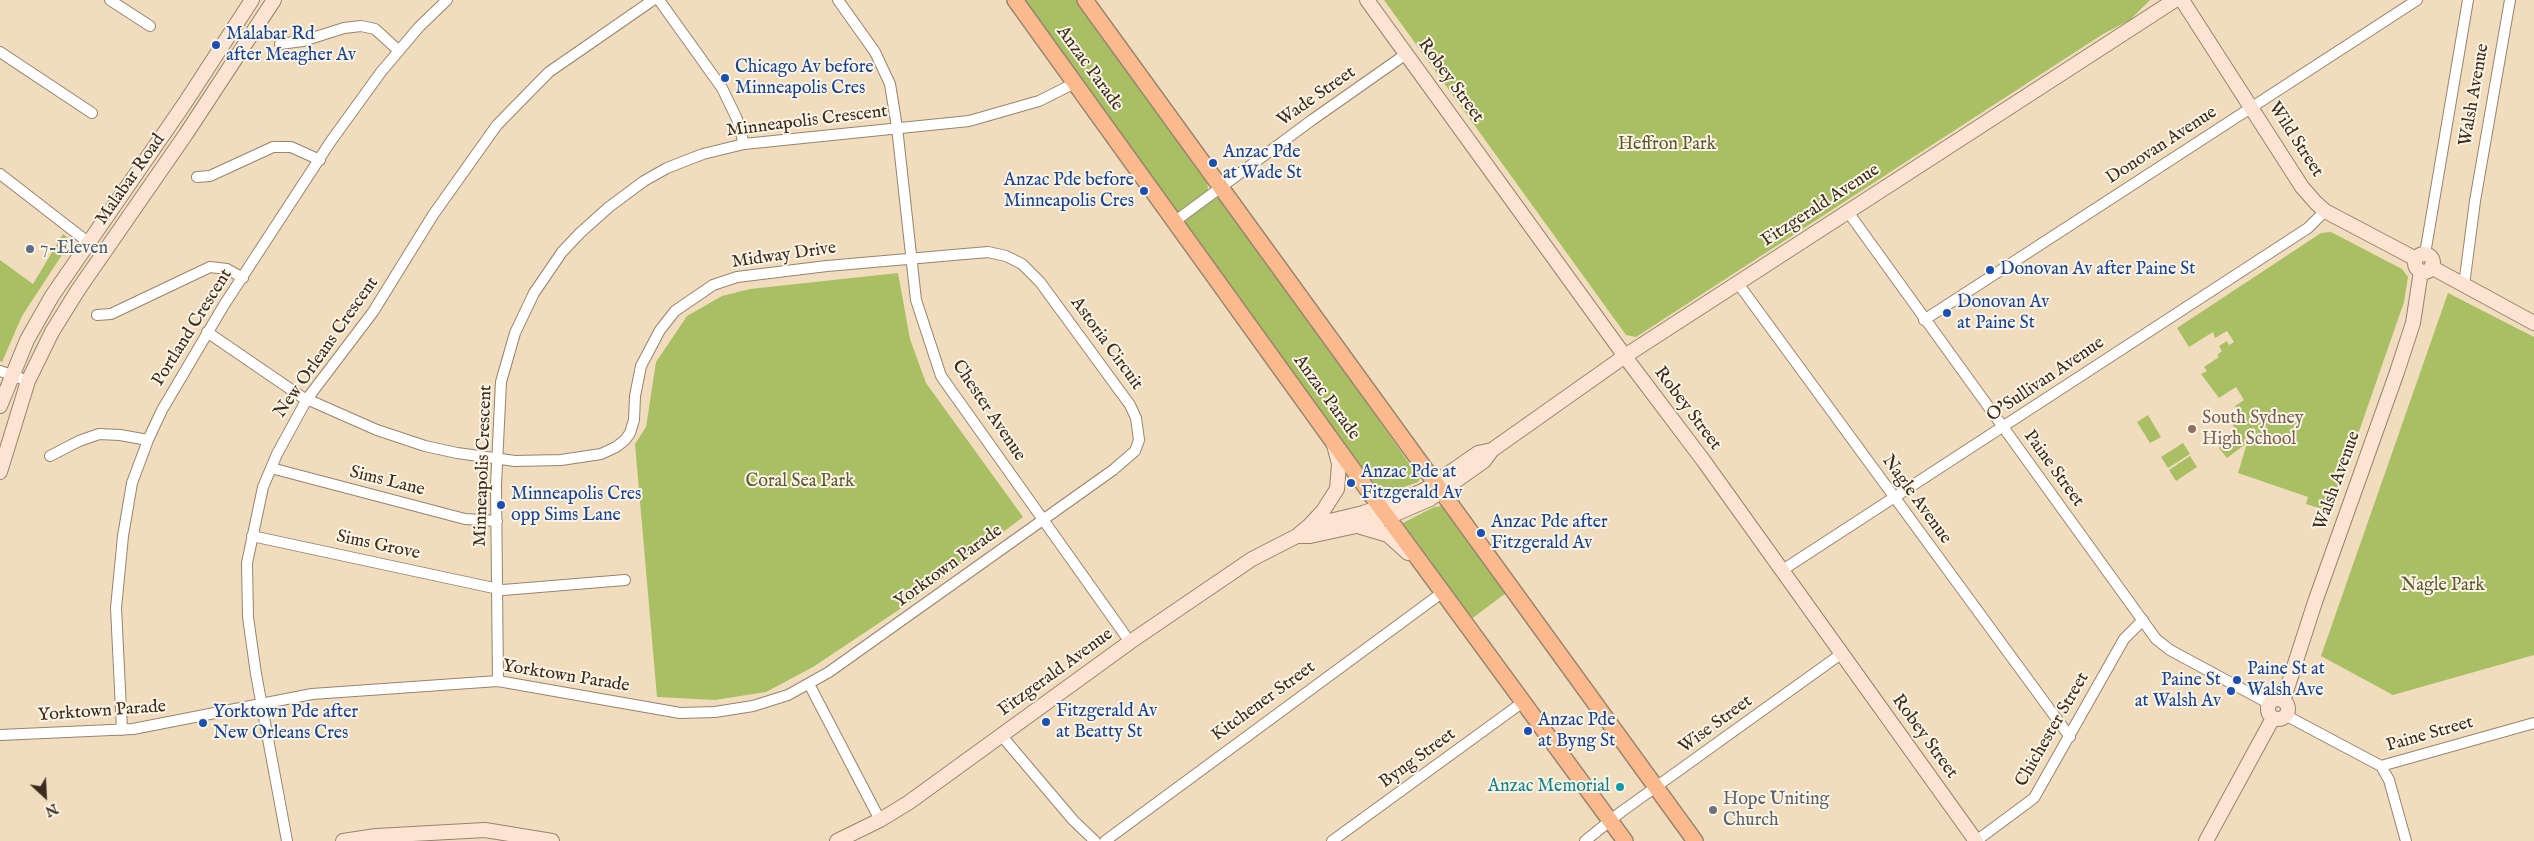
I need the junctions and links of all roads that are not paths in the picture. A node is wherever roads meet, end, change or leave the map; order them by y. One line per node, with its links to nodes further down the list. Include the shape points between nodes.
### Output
1 (110, 0): 16 (street)
2 (252, 0): 33 (street, Malabar Road, via 175,119)
3 (274, 0): 34 (street, Malabar Road, via 181,142)
4 (447, 0): 18 (street, Portland Crescent)
5 (653, 0): 47 (street, New Orleans Crescent, via 549,72 497,125 433,215 373,312)
6 (659, 0): 25 (street, via 722,88 737,119)
7 (838, 0): 24 (street, Chester Avenue, via 876,52 886,73)
8 (1015, 0): 21 (main road, Anzac Parade)
9 (1085, 0): 29 (main road)
10 (1367, 0): 20 (street, Robey Street)
11 (2175, 0): 31 (street, Fitzgerald Avenue)
12 (2182, 0): 22 (street, Wild Street)
13 (2418, 0): 22 (street, Donovan Avenue)
14 (2468, 0): 36 (street, Walsh Avenue)
15 (2510, 0): 39 (street, Walsh Avenue)
16 (150, 26)
17 (280, 44): 18 (street, via 361,26 375,29)
18 (399, 51): 26 (street, Portland Crescent)
19 (0, 52): 23 (street)
20 (1406, 54): 29 (street, Wade Street); 44 (street, Robey Street)
21 (1075, 83): 24 (street, Minneapolis Crescent, via 1008,112 969,121); 32 (main road, Anzac Parade)
22 (2251, 108): 30 (street, Wild Street, via 2302,187); 41 (street, Donovan Avenue)
23 (92, 113)
24 (897, 128): 25 (street, Minneapolis Crescent); 35 (street, Chester Avenue)
25 (744, 144): 53 (street, Minneapolis Crescent, via 703,154 644,181 593,220 562,252 534,293 507,358 499,394)
26 (320, 160): 28 (street, via 291,147 273,147 210,176); 37 (street, Portland Crescent)
27 (0, 174): 33 (street)
28 (196, 177)
29 (1221, 187): 32 (street, Wade Street); 56 (main road)
30 (2325, 211): 36 (street, Wild Street); 49 (street, O'Sullivan Avenue, via 2308,228)
31 (1848, 212): 38 (street, Fitzgerald Avenue); 41 (street, Paine Street)
32 (1174, 222): 50 (main road, Anzac Parade)
33 (88, 242): 34 (street); 45 (street, Malabar Road)
34 (102, 253): 46 (street, Malabar Road, via 52,332)
35 (911, 258): 53 (street, Midway Drive, via 737,277 713,286 675,311 660,330 642,366 632,427 616,447 601,454 561,460); 59 (street, Chester Avenue, via 916,300 941,376); 59 (street, Astoria Circuit, via 988,252 1022,264 1040,282 1130,405 1138,428 1139,440 1135,451)
36 (2427, 265): 39 (street, Wild Street); 76 (street, Walsh Avenue, via 2397,372)
37 (243, 278): 40 (street, via 227,269 210,267 112,314); 43 (street, Portland Crescent)
38 (1737, 282): 44 (street, Fitzgerald Avenue); 57 (street, Nagle Avenue)
39 (2460, 282): 42 (street, Wild Street)
40 (97, 315)
41 (1924, 320): 49 (street, Paine Street)
42 (2534, 323)
43 (208, 332): 47 (street, Midway Drive); 51 (street, Portland Crescent)
44 (1625, 356): 56 (street, Fitzgerald Avenue, via 1492,450 1478,453); 65 (street, Robey Street)
45 (6, 373): 46 (street); 48 (street, Malabar Road)
46 (28, 381): 55 (street, Malabar Road)
47 (307, 399): 53 (street, Midway Drive, via 351,421 425,446); 54 (street, New Orleans Crescent)
48 (0, 406)
49 (2003, 428): 57 (street, O'Sullivan Avenue); 69 (street, Paine Street)
50 (1332, 437): 58 (main road, Anzac Parade); 61 (street, via 1339,464 1337,489)
51 (148, 440): 52 (street, via 99,434); 78 (street, Portland Crescent, via 132,483 122,536 116,608)
52 (50, 456)
53 (497, 457): 60 (street, Minneapolis Crescent)
54 (271, 468): 60 (street, Sims Lane, via 465,519); 63 (street, New Orleans Crescent, via 263,486)
55 (0, 472)
56 (1437, 488): 58 (street, Fitzgerald Avenue, via 1421,491); 83 (main road)
57 (1894, 499): 65 (street, O'Sullivan Avenue); 81 (street, Nagle Avenue)
58 (1384, 513): 61 (street, Fitzgerald Avenue); 62 (street, Fitzgerald Avenue); 67 (main road, Anzac Parade)
59 (1042, 520): 70 (street, Chester Avenue); 73 (street, Yorktown Parade)
60 (497, 521): 68 (street, Minneapolis Crescent)
61 (1309, 526): 64 (street, Fitzgerald Avenue)
62 (1356, 526): 64 (street, Fitzgerald Avenue); 67 (street, via 1392,538)
63 (252, 536): 68 (street, Sims Grove); 75 (street, New Orleans Crescent, via 247,562 248,617)
64 (1297, 536): 70 (street, Fitzgerald Avenue, via 1252,559)
65 (1781, 571): 71 (street, Robey Street)
66 (625, 580): 68 (street, Sims Grove)
67 (1439, 586): 74 (main road, Anzac Parade); 91 (street, Kitchener Street)
68 (498, 589): 72 (street, Minneapolis Crescent)
69 (2143, 620): 76 (street, Paine Street, via 2164,646); 81 (street, Chichester Street, via 2124,638)
70 (1130, 642): 80 (street, Fitzgerald Avenue)
71 (1841, 654): 83 (street, Wise Street); 96 (street, Robey Street)
72 (498, 681): 73 (street, Yorktown Parade, via 664,711 697,713 753,706 788,695); 75 (street, Yorktown Parade, via 337,692)
73 (809, 684): 84 (street)
74 (1523, 702): 85 (main road, Anzac Parade); 92 (street, Byng Street)
75 (262, 704): 78 (street, Yorktown Parade, via 166,725); 86 (street, New Orleans Crescent)
76 (2278, 710): 82 (street, Paine Street); 97 (street, Walsh Avenue)
77 (2534, 723): 82 (street, Paine Street)
78 (122, 730): 79 (street, Yorktown Parade)
79 (0, 735)
80 (1001, 735): 84 (street, Fitzgerald Avenue); 90 (street)
81 (2070, 737): 96 (street, Chichester Street, via 2034,798)
82 (2381, 766): 98 (street, via 2389,780)
83 (1656, 788): 85 (street, Wise Street); 95 (main road)
84 (880, 820): 89 (street, Fitzgerald Avenue)
85 (1610, 821): 93 (street, Wise Street); 94 (main road, Anzac Parade)
86 (287, 841)
87 (343, 841): 88 (street, via 485,830)
88 (552, 841)
89 (837, 841)
90 (1095, 841)
91 (1105, 841)
92 (1332, 841)
93 (1585, 841)
94 (1625, 841)
95 (1695, 841)
96 (1976, 841)
97 (2206, 841)
98 (2406, 841)

